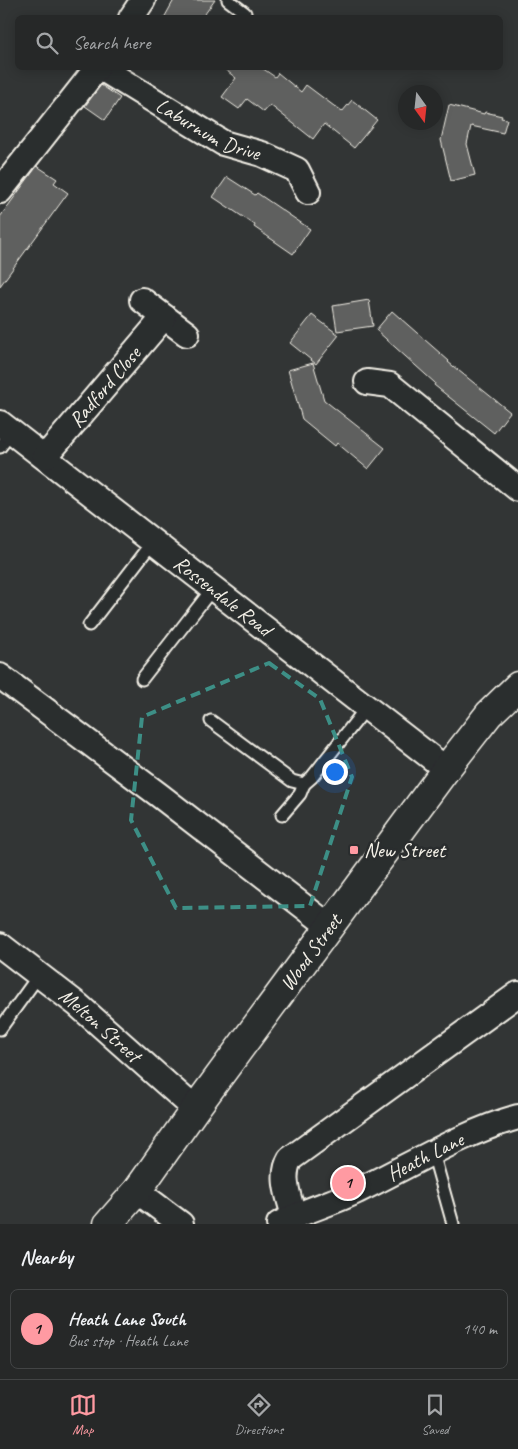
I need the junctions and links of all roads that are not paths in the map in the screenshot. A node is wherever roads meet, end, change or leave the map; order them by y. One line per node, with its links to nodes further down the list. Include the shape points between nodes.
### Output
1 (143, 0): 4 (street)
2 (228, 0): 3 (lane)
3 (245, 13)
4 (134, 15)
5 (97, 70): 7 (street)
6 (102, 70): 8 (street, Laburnum Drive, via 223,143 262,154 297,170)
7 (0, 192)
8 (308, 192)
9 (142, 300): 10 (street)
10 (164, 317): 11 (street); 14 (street, Radford Close)
11 (187, 334)
12 (367, 382): 15 (street, via 390,386)
13 (4, 434): 14 (street, Rossendale Road)
14 (44, 457): 16 (street, Rossendale Road)
15 (518, 489)
16 (153, 542): 17 (street, Rossendale Road); 18 (lane)
17 (213, 588): 20 (lane); 22 (street, Rossendale Road)
18 (89, 625)
19 (0, 676): 27 (street)
20 (142, 679)
21 (518, 686): 24 (street, Wood Street, via 489,714)
22 (368, 707): 24 (street, Rossendale Road); 25 (lane)
23 (211, 721): 25 (lane, via 292,781)
24 (446, 769): 27 (street, Wood Street)
25 (304, 784): 26 (lane, via 300,794)
26 (282, 815)
27 (329, 926): 32 (street, Wood Street)
28 (0, 945): 29 (street, Melton Street)
29 (39, 975): 31 (lane); 32 (street, Melton Street, via 78,1005)
30 (518, 994): 36 (street, via 290,1159 286,1169)
31 (0, 1028)
32 (195, 1109): 35 (street, Wood Street)
33 (518, 1118): 34 (street, Heath Lane, via 496,1124)
34 (433, 1153): 36 (street, Heath Lane, via 349,1195); 39 (lane)
35 (137, 1191): 37 (street, Wood Street); 38 (street)
36 (286, 1220)
37 (108, 1224)
38 (181, 1224)
39 (453, 1224)

